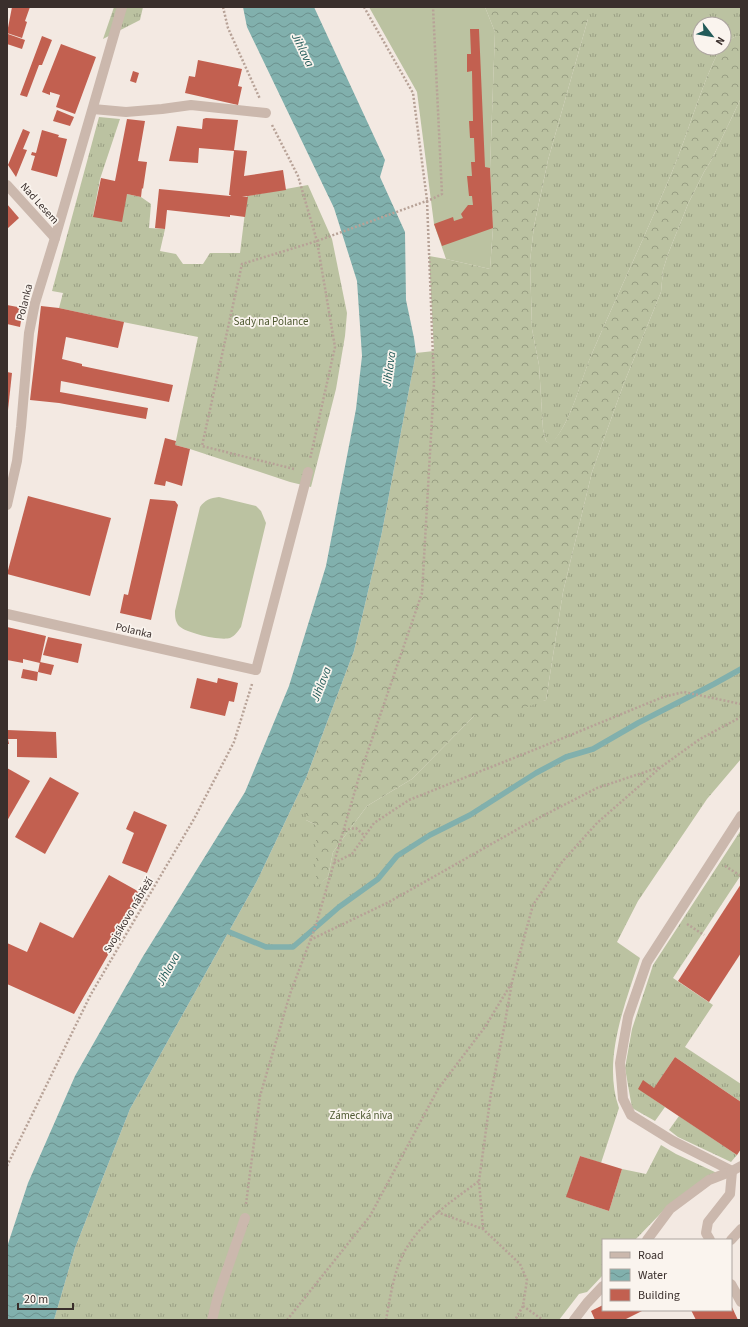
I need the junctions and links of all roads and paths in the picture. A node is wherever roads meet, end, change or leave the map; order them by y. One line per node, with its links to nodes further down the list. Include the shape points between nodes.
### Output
1 (122, 7): 4 (street, Polanka)
2 (364, 7): 7 (path, via 413,93)
3 (433, 7): 7 (path, via 442,194)
4 (92, 109): 5 (street, via 126,112 191,105); 8 (street, Polanka)
5 (266, 113)
6 (7, 185): 8 (street, Nad Lesem)
7 (427, 200): 9 (path); 18 (path, via 434,383 422,593 359,778)
8 (55, 238): 11 (street, Polanka, via 35,303 29,333 18,455)
9 (317, 241): 10 (path, via 335,347); 10 (path, via 242,264 202,446)
10 (308, 472): 13 (street)
11 (7, 505)
12 (7, 614): 13 (street, Polanka)
13 (256, 670): 27 (path, Svojsíkovo nábřeží, via 234,742 194,819 91,994)
14 (741, 704): 19 (path, via 684,692 663,697 408,800 374,823)
15 (741, 717): 16 (path, via 700,739)
16 (662, 767): 25 (path, via 597,788 525,825 389,902); 26 (path, via 597,823 547,882 533,905)
17 (741, 816): 20 (street)
18 (344, 830): 19 (path, via 356,828); 21 (path)
19 (365, 836): 21 (path, via 352,854)
20 (713, 858): 22 (path); 23 (street)
21 (334, 863): 25 (path)
22 (741, 876)
23 (676, 918): 24 (path); 28 (street, via 647,962 628,1017 620,1063 623,1099 632,1115 673,1141)
24 (704, 935)
25 (310, 940): 31 (path, via 290,994 260,1096)
26 (512, 982): 29 (path, via 491,1093); 42 (path, via 485,1027 438,1089 370,1216)
27 (7, 1166)
28 (737, 1169): 34 (street, via 709,1180 670,1209); 35 (street, via 730,1194 708,1222 706,1233)
29 (479, 1181): 30 (path); 32 (path)
30 (436, 1212): 32 (path); 43 (path, via 405,1250 395,1278)
31 (244, 1218): 41 (street)
32 (484, 1229): 40 (path, via 520,1264 528,1280)
33 (741, 1229): 36 (street)
34 (649, 1239)
35 (709, 1239)
36 (732, 1239)
37 (732, 1286): 39 (street)
38 (602, 1287): 46 (street)
39 (741, 1302)
40 (523, 1306): 44 (path); 45 (path)
41 (212, 1320)
42 (287, 1320)
43 (386, 1320)
44 (515, 1320)
45 (543, 1320)
46 (574, 1320)

